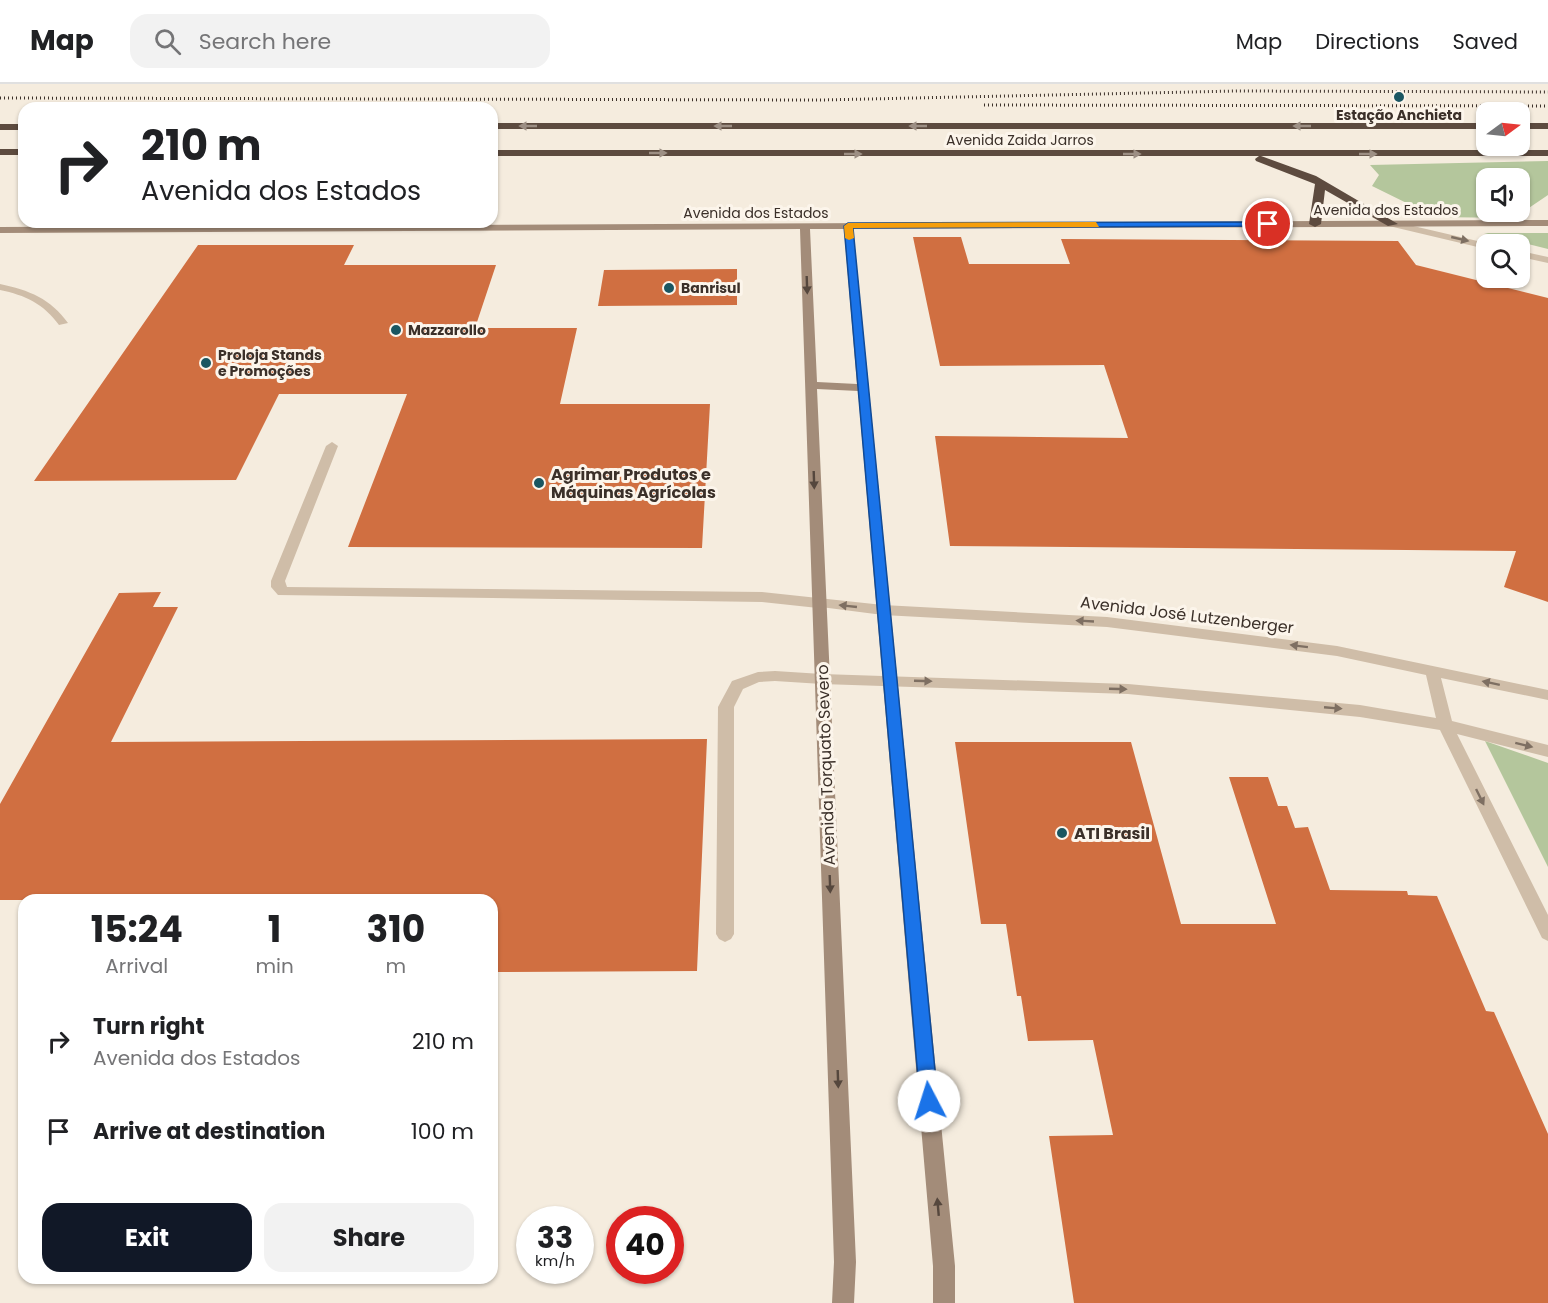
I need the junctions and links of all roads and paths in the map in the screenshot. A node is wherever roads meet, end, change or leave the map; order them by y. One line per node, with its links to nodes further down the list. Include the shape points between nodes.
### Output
1 (498, 126): 2 (highway, Avenida Zaida Jarros, one-way to 1)
2 (1476, 126)
3 (1530, 126): 4 (highway)
4 (1548, 126)
5 (0, 127): 6 (highway)
6 (18, 127)
7 (0, 152): 8 (highway)
8 (18, 152)
9 (498, 153): 11 (highway, Avenida Zaida Jarros, one-way to 11)
10 (1548, 153): 11 (highway, Avenida Zaida Jarros, one-way to 10)
11 (1247, 154): 12 (highway)
12 (1320, 183): 14 (highway); 15 (highway)
13 (1548, 223): 15 (street, Avenida dos Estados)
14 (1315, 224): 15 (street, Avenida dos Estados); 17 (street, Avenida dos Estados)
15 (1392, 224): 21 (street, one-way to 21)
16 (805, 226): 17 (street, Avenida dos Estados); 19 (street, Avenida dos Estados); 26 (street, Avenida Torquato Severo, one-way to 26)
17 (848, 226): 27 (street)
18 (402, 228): 20 (street, Avenida dos Estados)
19 (498, 228)
20 (0, 230)
21 (1476, 244)
22 (1530, 256): 23 (street)
23 (1548, 260)
24 (0, 287): 25 (street, via 39,299)
25 (63, 323)
26 (811, 385): 27 (street); 29 (street, Avenida Torquato Severo, one-way to 29)
27 (863, 388): 30 (street)
28 (333, 446): 29 (street, Avenida José Lutzenberger, via 278,581 284,592 762,597)
29 (818, 603): 30 (street, Avenida José Lutzenberger, one-way to 29); 32 (street, Avenida Torquato Severo)
30 (884, 610): 31 (street, Avenida José Lutzenberger, one-way to 30, via 1337,651 1107,622); 33 (street)
31 (1432, 670): 34 (street, Avenida José Lutzenberger, one-way to 31); 35 (street)
32 (822, 679): 33 (street); 38 (street, via 758,677 737,685 726,707); 39 (street, Avenida Torquato Severo, one-way to 39, via 845,1262)
33 (890, 680): 35 (street, one-way to 35, via 1128,689 1360,711); 40 (street, one-way to 33, via 944,1266)
34 (1548, 694)
35 (1445, 725): 36 (street, one-way to 36); 37 (street, one-way to 37)
36 (1548, 751)
37 (1548, 933)
38 (725, 934)
39 (843, 1303)
40 (944, 1303)

